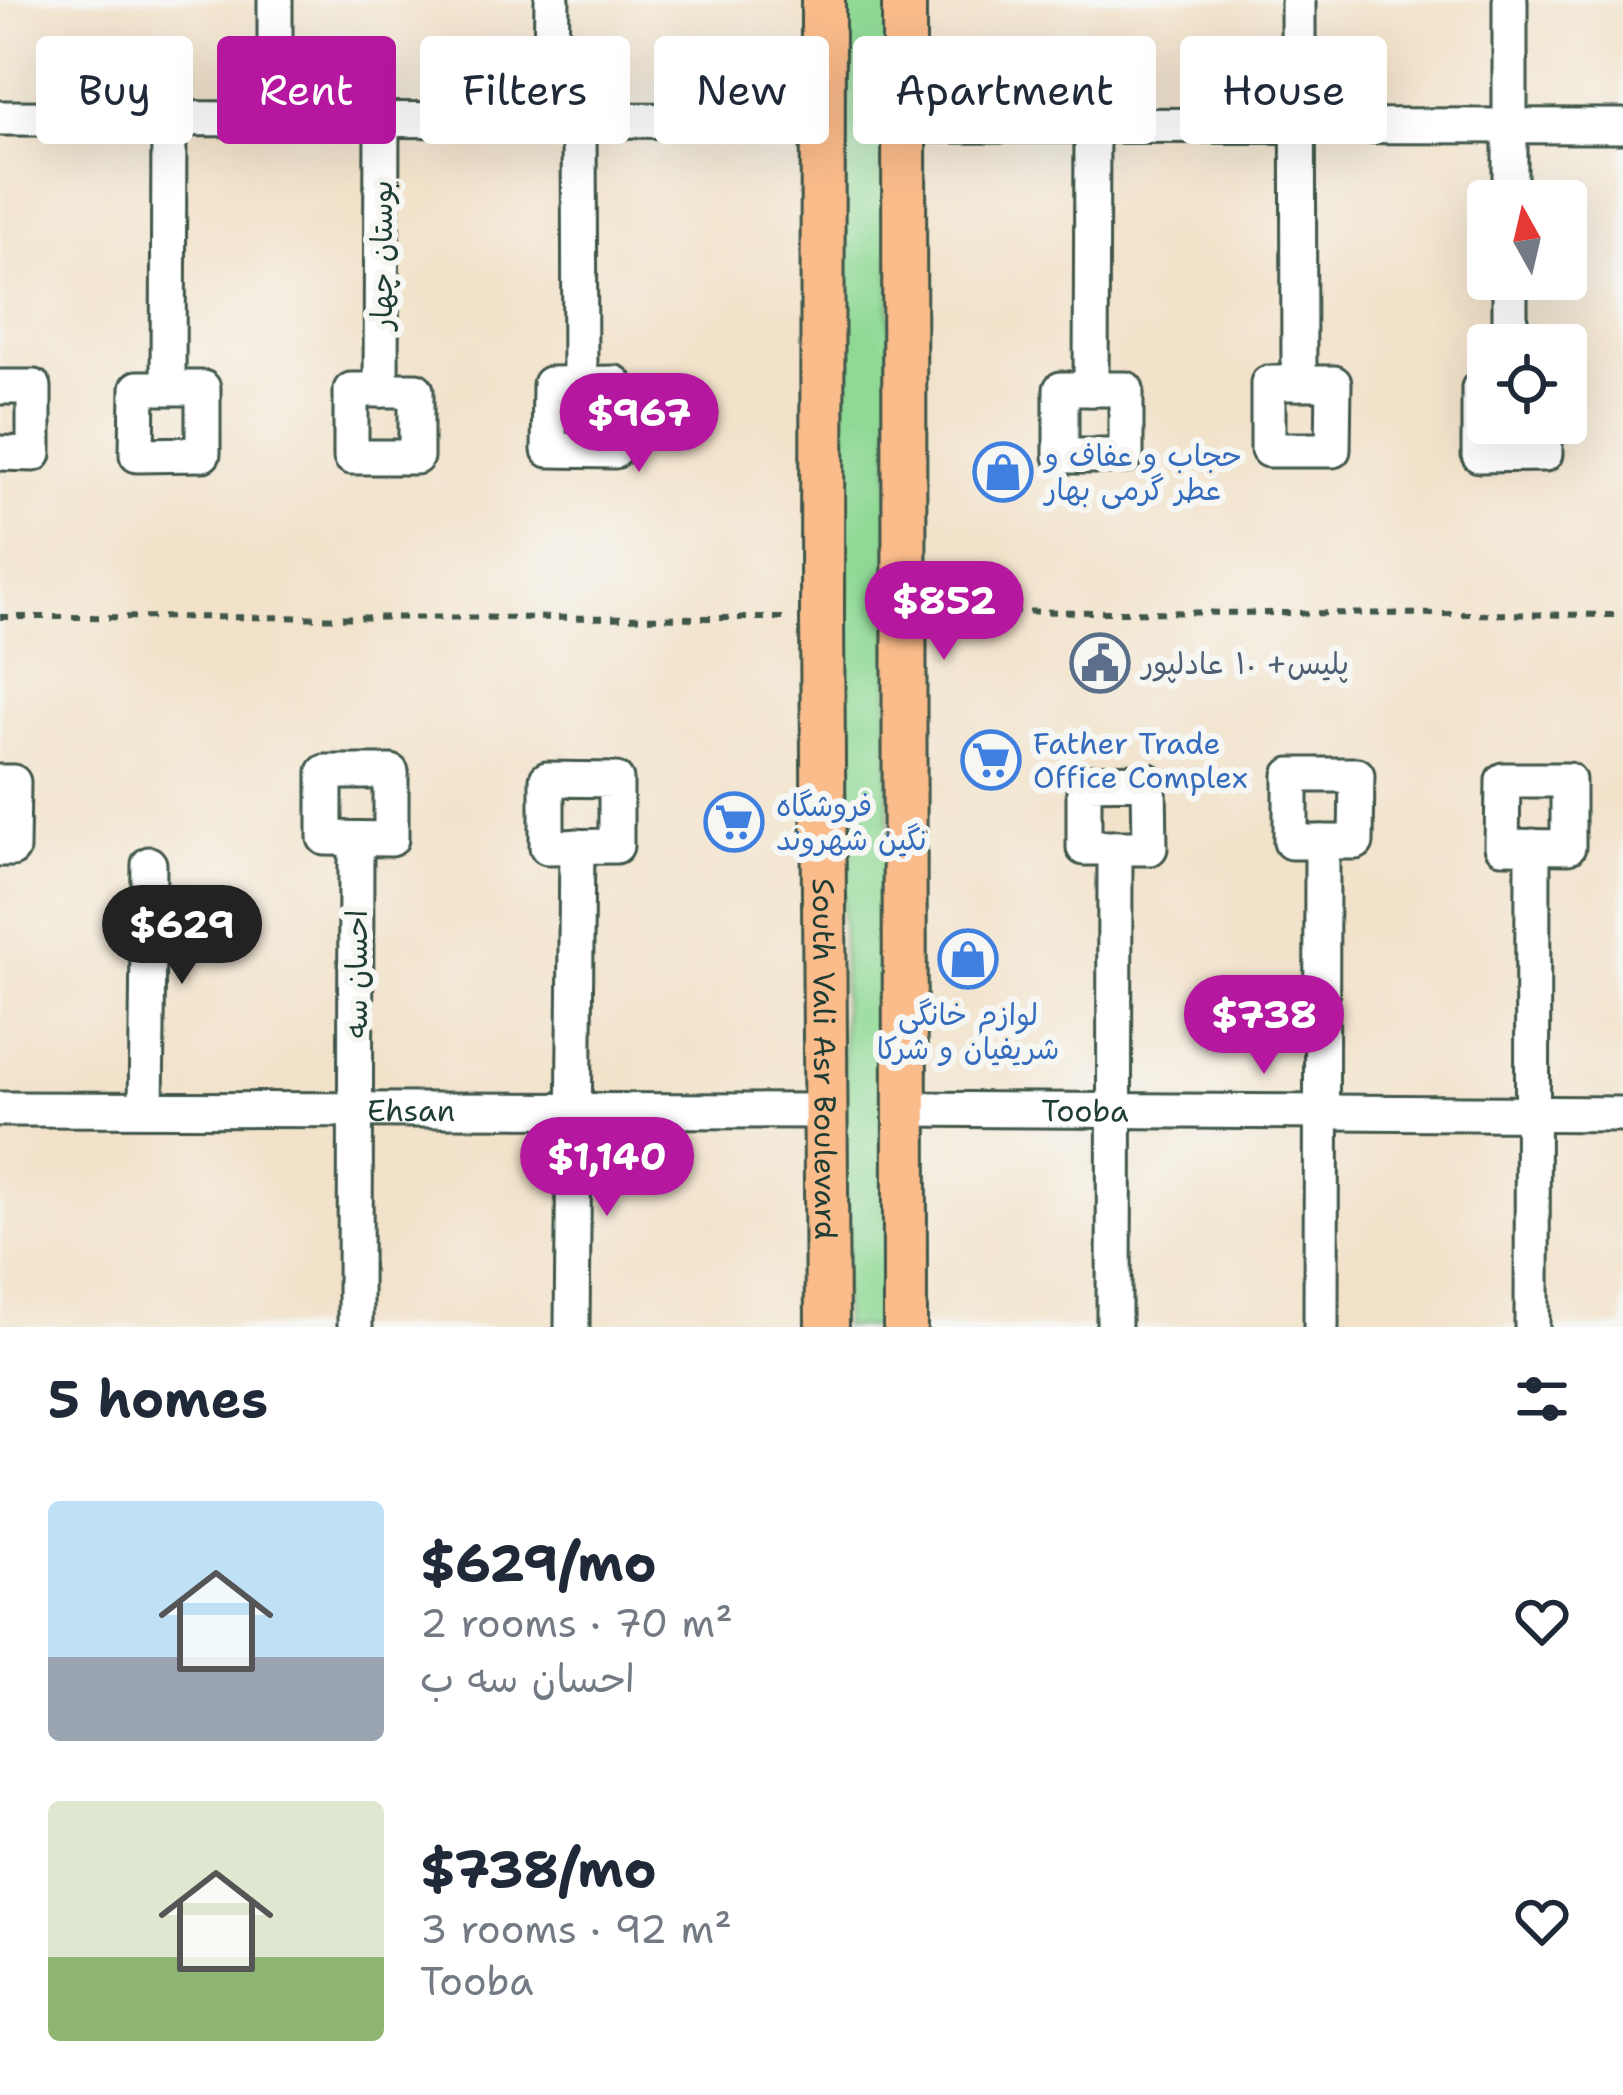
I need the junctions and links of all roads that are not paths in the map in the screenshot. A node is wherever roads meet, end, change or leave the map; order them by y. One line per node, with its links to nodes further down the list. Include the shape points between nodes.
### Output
1 (274, 0): 7 (street)
2 (551, 0): 8 (street)
3 (823, 0): 9 (main road, South Vali Asr Boulevard)
4 (904, 0): 10 (main road)
5 (1510, 0): 15 (street)
6 (1298, 2): 11 (street)
7 (274, 36)
8 (555, 36)
9 (823, 36)
10 (904, 36)
11 (1298, 36)
12 (0, 118): 13 (street)
13 (36, 118)
14 (1387, 125): 15 (street)
15 (1510, 126): 16 (street); 24 (street)
16 (1623, 126)
17 (169, 144): 28 (street)
18 (382, 144): 30 (street, بوستان چهار)
19 (566, 144): 26 (street)
20 (823, 144): 48 (main road, South Vali Asr Boulevard)
21 (904, 144): 44 (main road)
22 (1092, 144): 29 (street)
23 (1299, 144): 25 (street)
24 (1510, 180)
25 (1299, 383)
26 (580, 384)
27 (0, 387): 33 (street, via 34,387 34,454)
28 (168, 388)
29 (1091, 389)
30 (381, 390)
31 (1479, 444): 32 (street, via 1479,455 1544,454)
32 (1544, 444)
33 (0, 454)
34 (0, 782): 40 (street, via 13,782 13,805 12,849)
35 (356, 838): 45 (street, احسان سه)
36 (1322, 842): 49 (street)
37 (577, 846): 46 (street)
38 (1533, 846): 50 (street)
39 (1115, 848): 47 (street)
40 (0, 849)
41 (148, 864): 42 (street)
42 (146, 1108): 43 (street, Ehsan); 45 (street, Ehsan)
43 (0, 1109)
44 (905, 1109): 47 (street, Tooba); 55 (main road)
45 (356, 1110): 46 (street, Ehsan); 52 (street, احسان سه)
46 (572, 1110): 48 (street, Ehsan); 53 (street)
47 (1114, 1110): 49 (street, Tooba); 56 (street)
48 (824, 1111): 54 (main road, South Vali Asr Boulevard)
49 (1321, 1112): 50 (street, Tooba); 57 (street)
50 (1532, 1113): 51 (street, Tooba); 58 (street)
51 (1623, 1114)
52 (355, 1327)
53 (572, 1327)
54 (827, 1327)
55 (905, 1327)
56 (1114, 1327)
57 (1321, 1327)
58 (1532, 1327)

